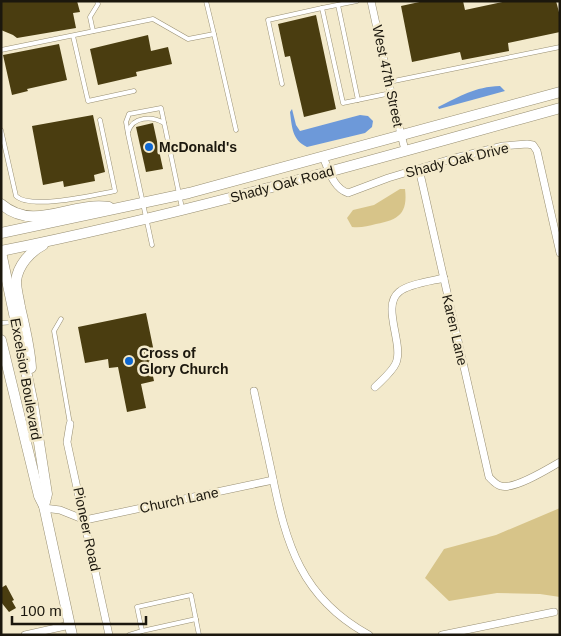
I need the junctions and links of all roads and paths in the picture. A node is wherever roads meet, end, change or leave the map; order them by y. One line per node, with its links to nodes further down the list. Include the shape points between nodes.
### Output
1 (97, 1): 7 (lane, via 90,16)
2 (206, 1): 8 (lane)
3 (357, 1): 5 (lane)
4 (371, 1): 12 (street, West 47th Street)
5 (338, 5): 6 (lane); 17 (lane)
6 (322, 8): 13 (lane, via 268,20); 17 (lane, via 343,103)
7 (93, 31): 8 (lane, via 153,19 188,39); 9 (lane)
8 (214, 34): 22 (lane)
9 (73, 36): 11 (lane); 14 (lane, via 88,101)
10 (560, 48): 12 (lane)
11 (1, 50)
12 (389, 82): 16 (street, West 47th Street)
13 (282, 84)
14 (134, 91)
15 (560, 92): 24 (main road, Shady Oak Road)
16 (391, 93): 17 (lane); 24 (street, West 47th Street)
17 (358, 100)
18 (560, 108): 25 (main road, Shady Oak Road)
19 (100, 120): 21 (lane, via 115,191 47,203 22,200 16,196)
20 (164, 123): 23 (lane, via 156,119 135,122); 23 (lane, via 161,108 130,114 126,122); 29 (lane)
21 (1, 130)
22 (236, 130)
23 (128, 134): 31 (lane)
24 (401, 135): 25 (street, West 47th Street); 26 (main road, Shady Oak Road)
25 (405, 150): 28 (main road, Shady Oak Road)
26 (323, 157): 28 (street, Shady Oak Drive); 29 (main road, Shady Oak Road)
27 (419, 169): 28 (street, Shady Oak Drive, via 348,193 340,189); 39 (street, Shady Oak Drive, via 502,146 533,145); 40 (street, Karen Lane)
28 (329, 171): 33 (main road, Shady Oak Road)
29 (179, 195): 31 (main road, Shady Oak Road); 33 (lane)
30 (1, 204): 32 (main road, via 16,214 29,217 97,205)
31 (144, 204): 32 (main road, Shady Oak Road); 34 (lane)
32 (118, 208): 35 (main road, Shady Oak Road)
33 (182, 210): 34 (main road, Shady Oak Road)
34 (147, 219): 36 (main road, Shady Oak Road); 37 (lane)
35 (1, 233)
36 (58, 239): 38 (main road, Shady Oak Road); 47 (main road, via 28,257 20,268 16,283 30,356)
37 (152, 245)
38 (1, 251): 42 (main road, Excelsior Boulevard)
39 (560, 253)
40 (444, 278): 45 (street, via 406,288 394,297 397,362); 49 (street, Karen Lane, via 489,476 501,486 515,485)
41 (61, 319): 48 (lane, via 54,331)
42 (16, 322): 43 (lane); 47 (main road, Excelsior Boulevard)
43 (1, 323)
44 (1, 340): 51 (main road, Excelsior Boulevard, via 38,496)
45 (376, 387)
46 (254, 391): 50 (street)
47 (33, 404): 51 (main road, Excelsior Boulevard, via 47,494)
48 (70, 424): 52 (street, Pioneer Road, via 67,442)
49 (560, 462)
50 (273, 480): 52 (street, Church Lane); 61 (street, via 286,534 306,576 336,612)
51 (44, 507): 52 (street); 55 (main road, Excelsior Boulevard)
52 (85, 520): 58 (street, Pioneer Road)
53 (554, 612): 62 (street)
54 (196, 619): 56 (lane); 56 (lane, via 191,595 137,607); 60 (lane)
55 (71, 630): 57 (street)
56 (142, 631): 59 (lane)
57 (24, 635)
58 (109, 635)
59 (129, 635)
60 (199, 635)
61 (370, 635)
62 (442, 635)

